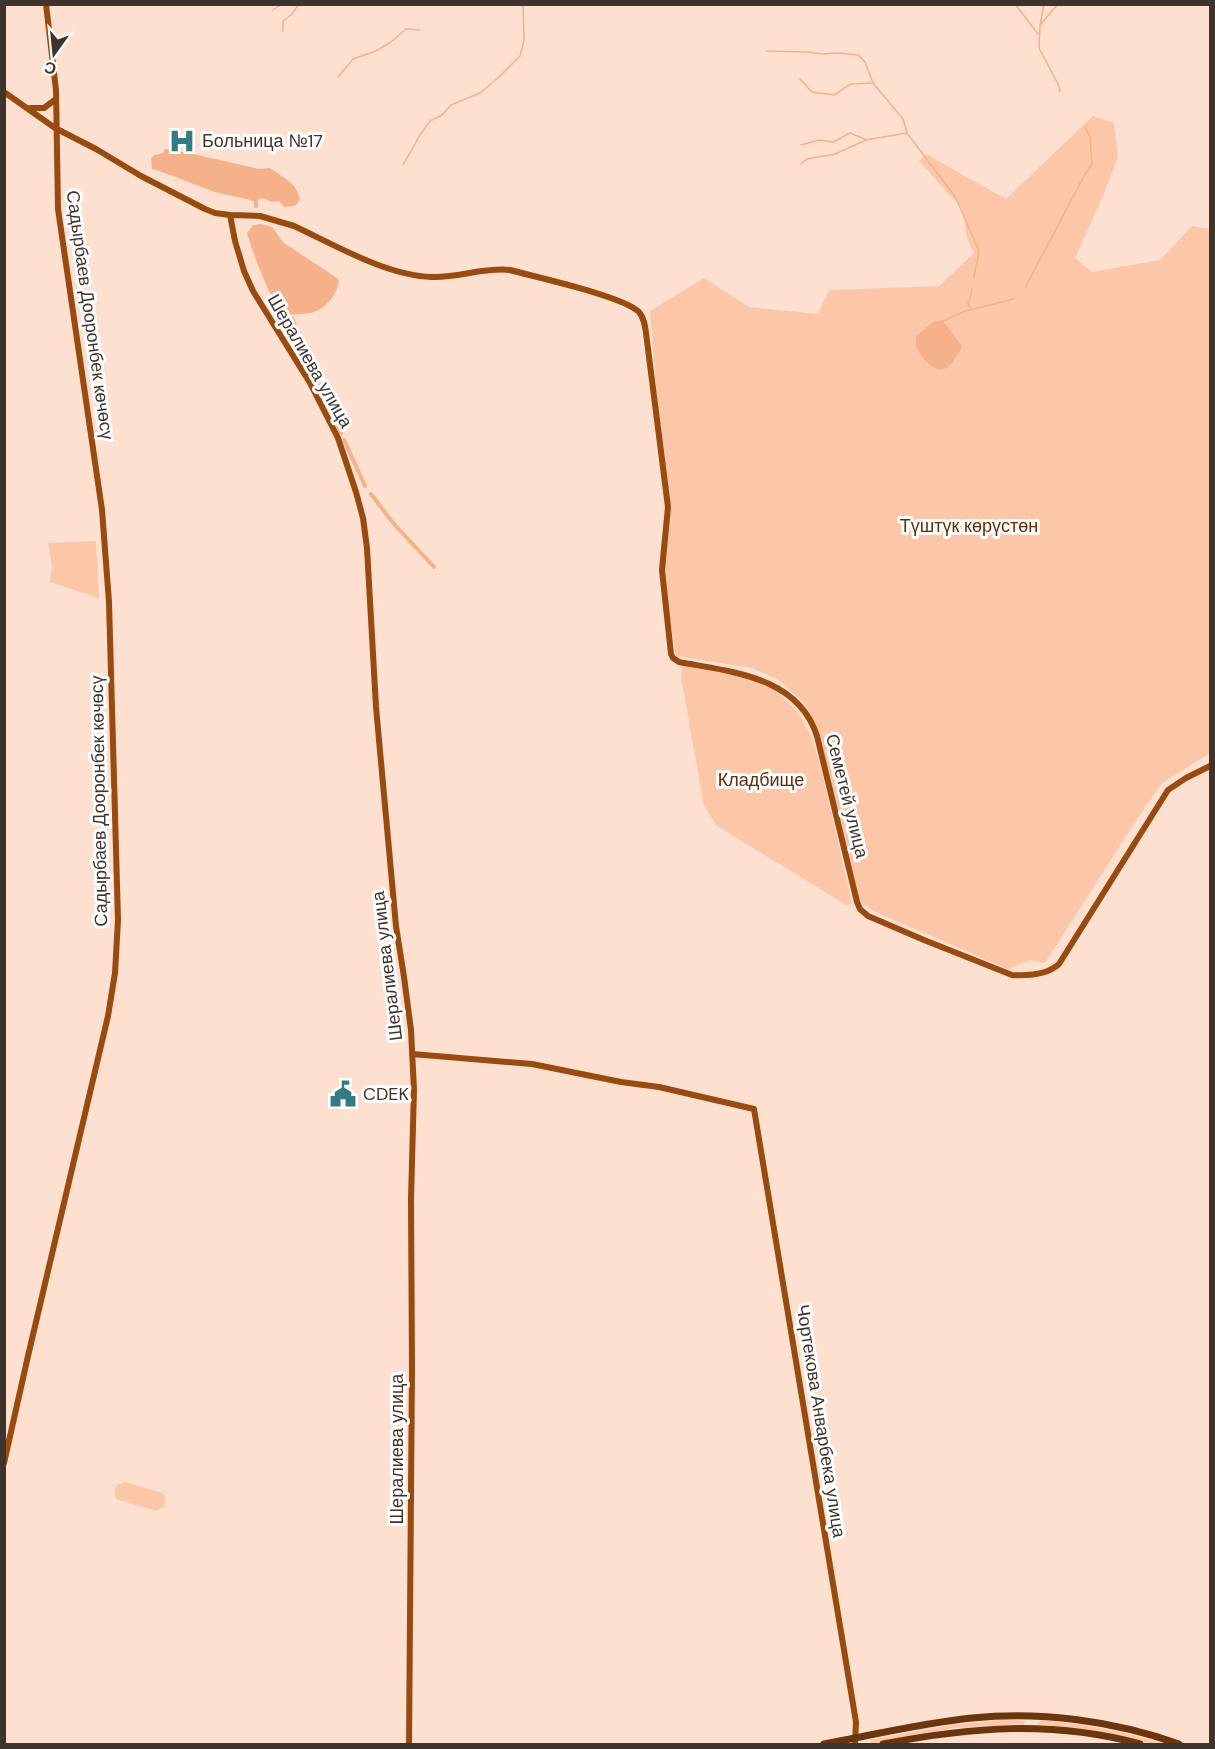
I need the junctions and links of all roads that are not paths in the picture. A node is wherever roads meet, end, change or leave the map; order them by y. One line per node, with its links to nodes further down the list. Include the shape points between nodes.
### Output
1 (46, 4): 3 (street, Садырбаев Дооронбек көчөсү)
2 (4, 92): 4 (street)
3 (56, 99): 4 (street, via 44,108); 5 (street, Садырбаев Дооронбек көчөсү)
4 (27, 107): 5 (street)
5 (55, 128): 6 (street, via 205,209); 9 (street, Садырбаев Дооронбек көчөсү, via 58,209 105,543 118,920 108,1016)
6 (230, 215): 7 (street, Семетей улица, via 277,220 411,276 510,270 634,308 643,318 646,333 668,507 662,570 671,654 679,662 767,682 807,715 816,735 857,902 868,916 1012,975 1052,970 1168,790); 8 (street, Шералиева улица, via 253,291 335,431 363,518 391,880)
7 (1210, 766)
8 (412, 1054): 10 (street, Чортекова Анварбека улица, via 532,1064 754,1109 856,1722); 11 (street, Шералиева улица)
9 (4, 1463)
10 (854, 1742): 12 (main road); 15 (main road, via 927,1724 1033,1716 1111,1725)
11 (409, 1744)
12 (824, 1744)
13 (883, 1744): 14 (main road, via 971,1730 1032,1728 1087,1733)
14 (1140, 1744)
15 (1179, 1744)

